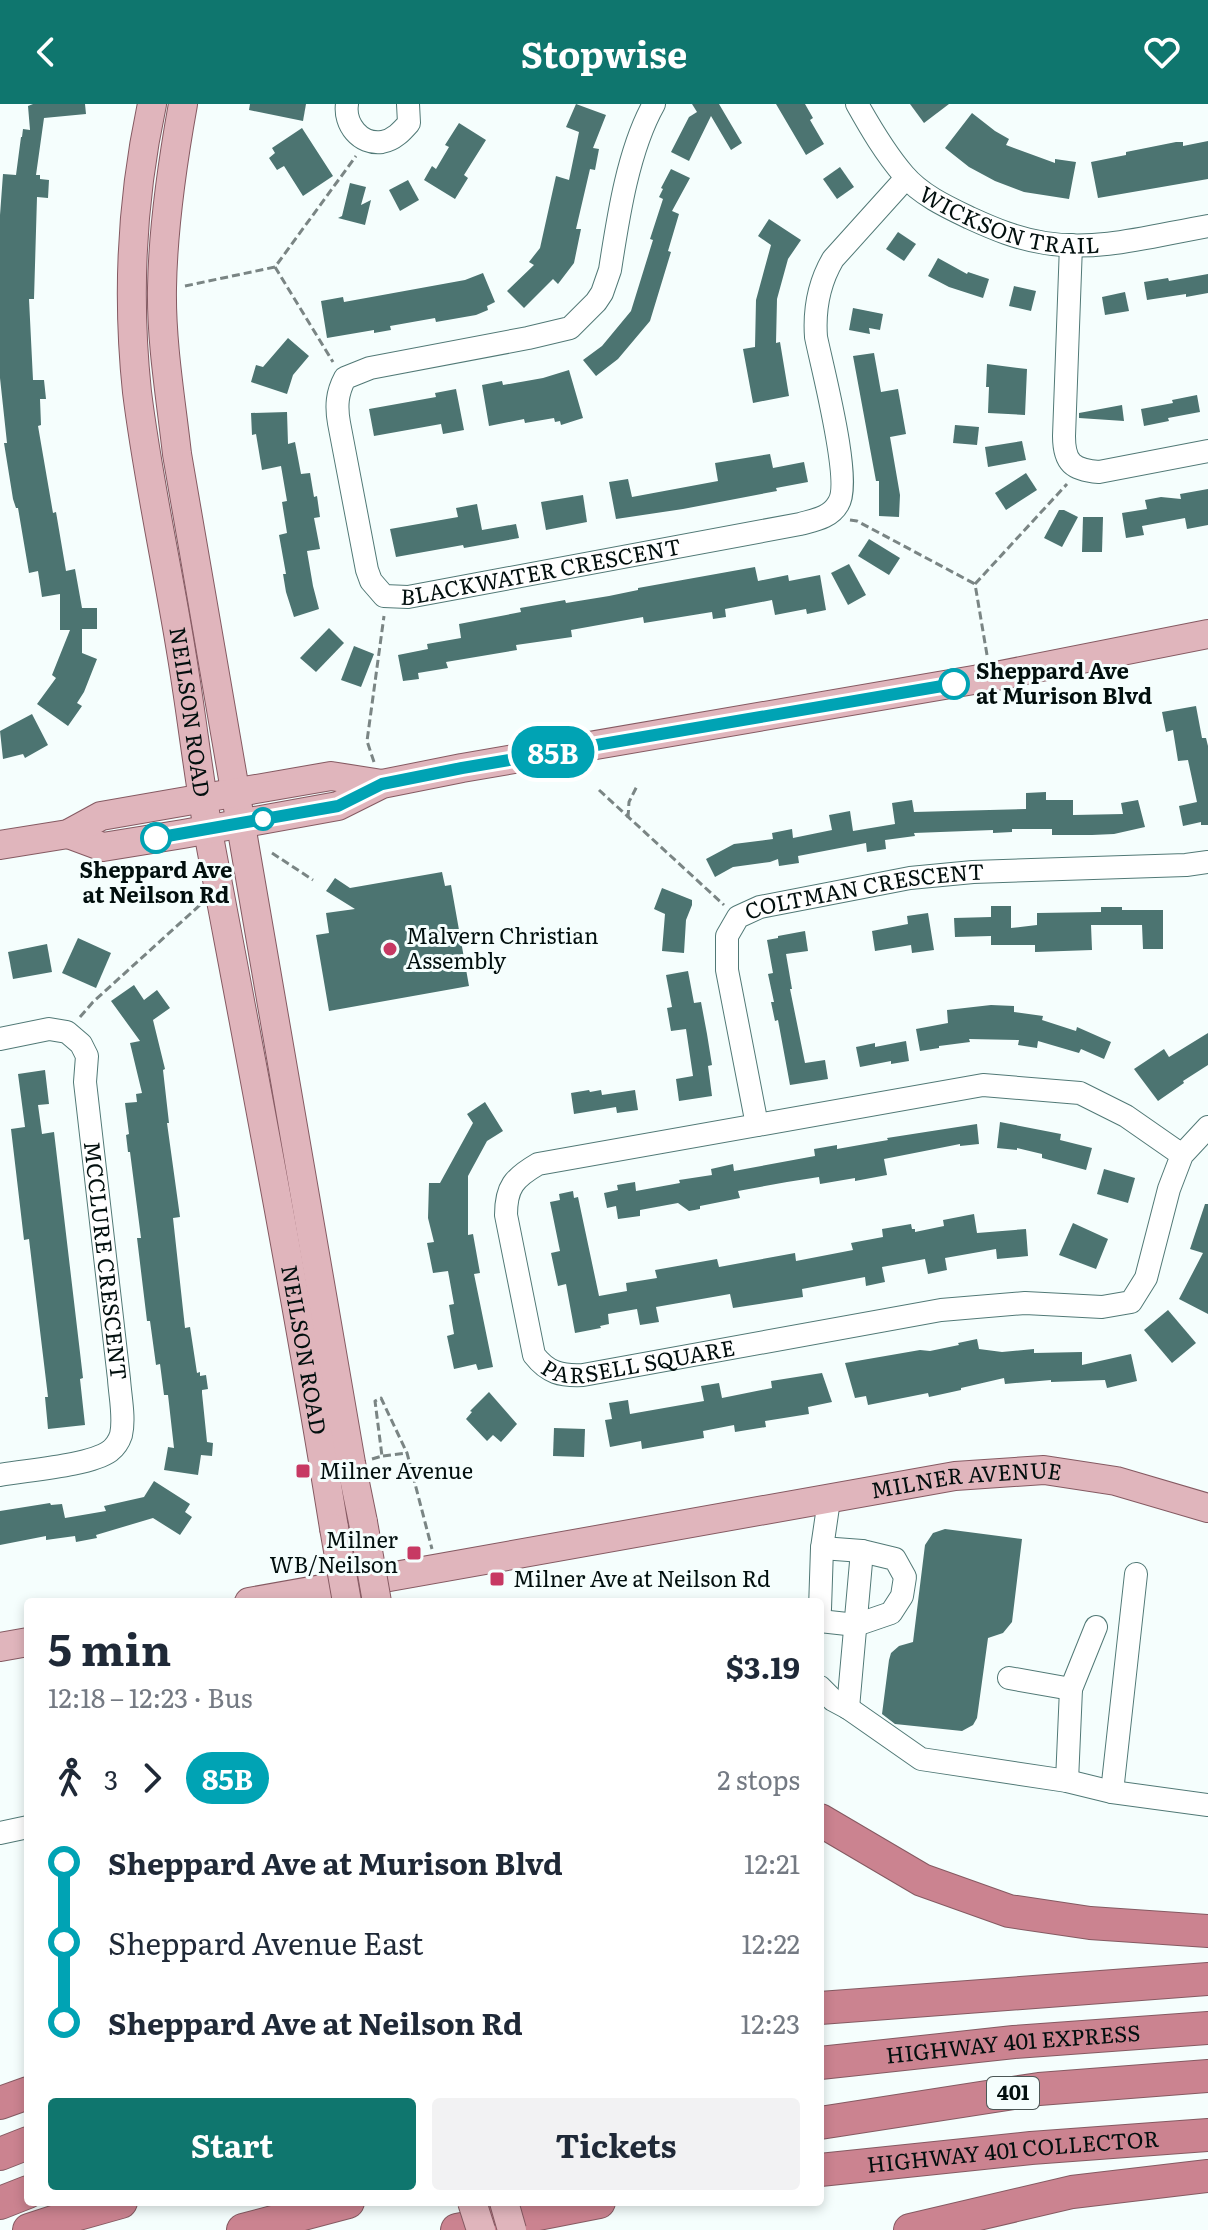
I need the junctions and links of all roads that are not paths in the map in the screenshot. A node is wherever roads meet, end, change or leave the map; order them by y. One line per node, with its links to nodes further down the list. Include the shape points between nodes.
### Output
1 (152, 104): 14 (main road, NEILSON ROAD, via 138,183 133,272 137,391)
2 (183, 104): 13 (main road, NEILSON ROAD, via 162,290 167,365 177,454)
3 (347, 104): 4 (street, via 350,126 364,139 382,142 409,123)
4 (408, 104)
5 (654, 104): 7 (street, BLACKWATER CRESCENT, via 633,154 606,283 596,302 570,328 370,368 345,378 340,387 336,407 367,570 384,596 408,597 824,517 843,494 842,465 816,337 816,303 833,259)
6 (857, 104): 7 (street, WICKSON TRAIL)
7 (906, 178): 9 (street, WICKSON TRAIL, via 937,201 994,229)
8 (1208, 226): 9 (street, WICKSON TRAIL)
9 (1071, 245): 10 (street, via 1064,452 1068,460 1075,467 1099,472)
10 (1208, 451)
11 (1208, 634): 12 (main road)
12 (382, 784): 13 (main road, via 331,776); 15 (main road, via 338,806)
13 (235, 792): 14 (main road); 15 (main road, NEILSON ROAD)
14 (203, 797): 16 (main road, NEILSON ROAD); 17 (main road, via 101,816)
15 (241, 823): 16 (main road); 21 (main road, NEILSON ROAD)
16 (208, 829): 17 (main road, via 103,847); 22 (main road, NEILSON ROAD)
17 (68, 834): 18 (main road)
18 (0, 845)
19 (1208, 862): 23 (street, COLTMAN CRESCENT, via 910,878 760,907 738,917 727,936 727,970)
20 (0, 1039): 26 (street, MCCLURE CRESCENT, via 49,1029 67,1032 87,1056 85,1082 122,1424 110,1450 88,1460)
21 (284, 1069): 22 (main road); 34 (main road, NEILSON ROAD, bridge)
22 (253, 1075): 33 (main road, NEILSON ROAD, bridge)
23 (757, 1125): 25 (street, PARSELL SQUARE, via 983,1085 1007,1086 1080,1093 1126,1116); 25 (street, PARSELL SQUARE, via 538,1164 514,1182 506,1215 532,1347 544,1367 562,1375 583,1375 941,1310 1131,1302 1146,1278)
24 (1208, 1127): 25 (street, PARSELL SQUARE)
25 (1182, 1155)
26 (0, 1475)
27 (829, 1500): 28 (main road, MILNER AVENUE, via 955,1476 1044,1470 1116,1481); 29 (street); 32 (main road, MILNER AVENUE)
28 (1208, 1508)
29 (822, 1548): 30 (street); 35 (street)
30 (862, 1551): 37 (street); 37 (street, via 895,1559 905,1577 902,1596 891,1613)
31 (1136, 1574): 46 (street)
32 (271, 1598)
33 (346, 1598)
34 (376, 1598)
35 (820, 1598)
36 (824, 1621): 37 (street)
37 (856, 1625): 44 (street)
38 (1096, 1627): 42 (street)
39 (24, 1643): 40 (main road)
40 (0, 1647)
41 (1009, 1678): 42 (street)
42 (1071, 1689): 45 (street)
43 (824, 1691): 44 (street)
44 (848, 1708): 45 (street, via 921,1759)
45 (1067, 1781): 46 (street)
46 (1112, 1792): 47 (street)
47 (1208, 1805)
48 (824, 1822): 51 (highway, via 922,1880 1009,1911)
49 (24, 1828): 50 (street)
50 (0, 1833)
51 (1208, 1931)
52 (1208, 1979): 53 (highway)
53 (824, 2008)
54 (1208, 2028): 55 (highway, HIGHWAY 401 EXPRESS / 401)
55 (824, 2063)
56 (1208, 2076): 61 (highway, 401, via 1039,2089)
57 (24, 2094): 58 (highway)
58 (0, 2103)
59 (24, 2114): 60 (highway)
60 (0, 2122)
61 (824, 2122)
62 (1208, 2135): 65 (highway, HIGHWAY 401 COLLECTOR)
63 (24, 2145): 64 (highway)
64 (0, 2154)
65 (824, 2170)
66 (1208, 2176): 79 (highway, via 1072,2192)
67 (24, 2194): 68 (highway)
68 (0, 2203)
69 (107, 2206): 74 (highway)
70 (333, 2206): 75 (highway)
71 (473, 2206): 77 (main road, bridge)
72 (505, 2206): 78 (main road, bridge)
73 (579, 2206): 76 (highway)
74 (29, 2230)
75 (243, 2230)
76 (457, 2230)
77 (481, 2230)
78 (512, 2230)
79 (910, 2230)

